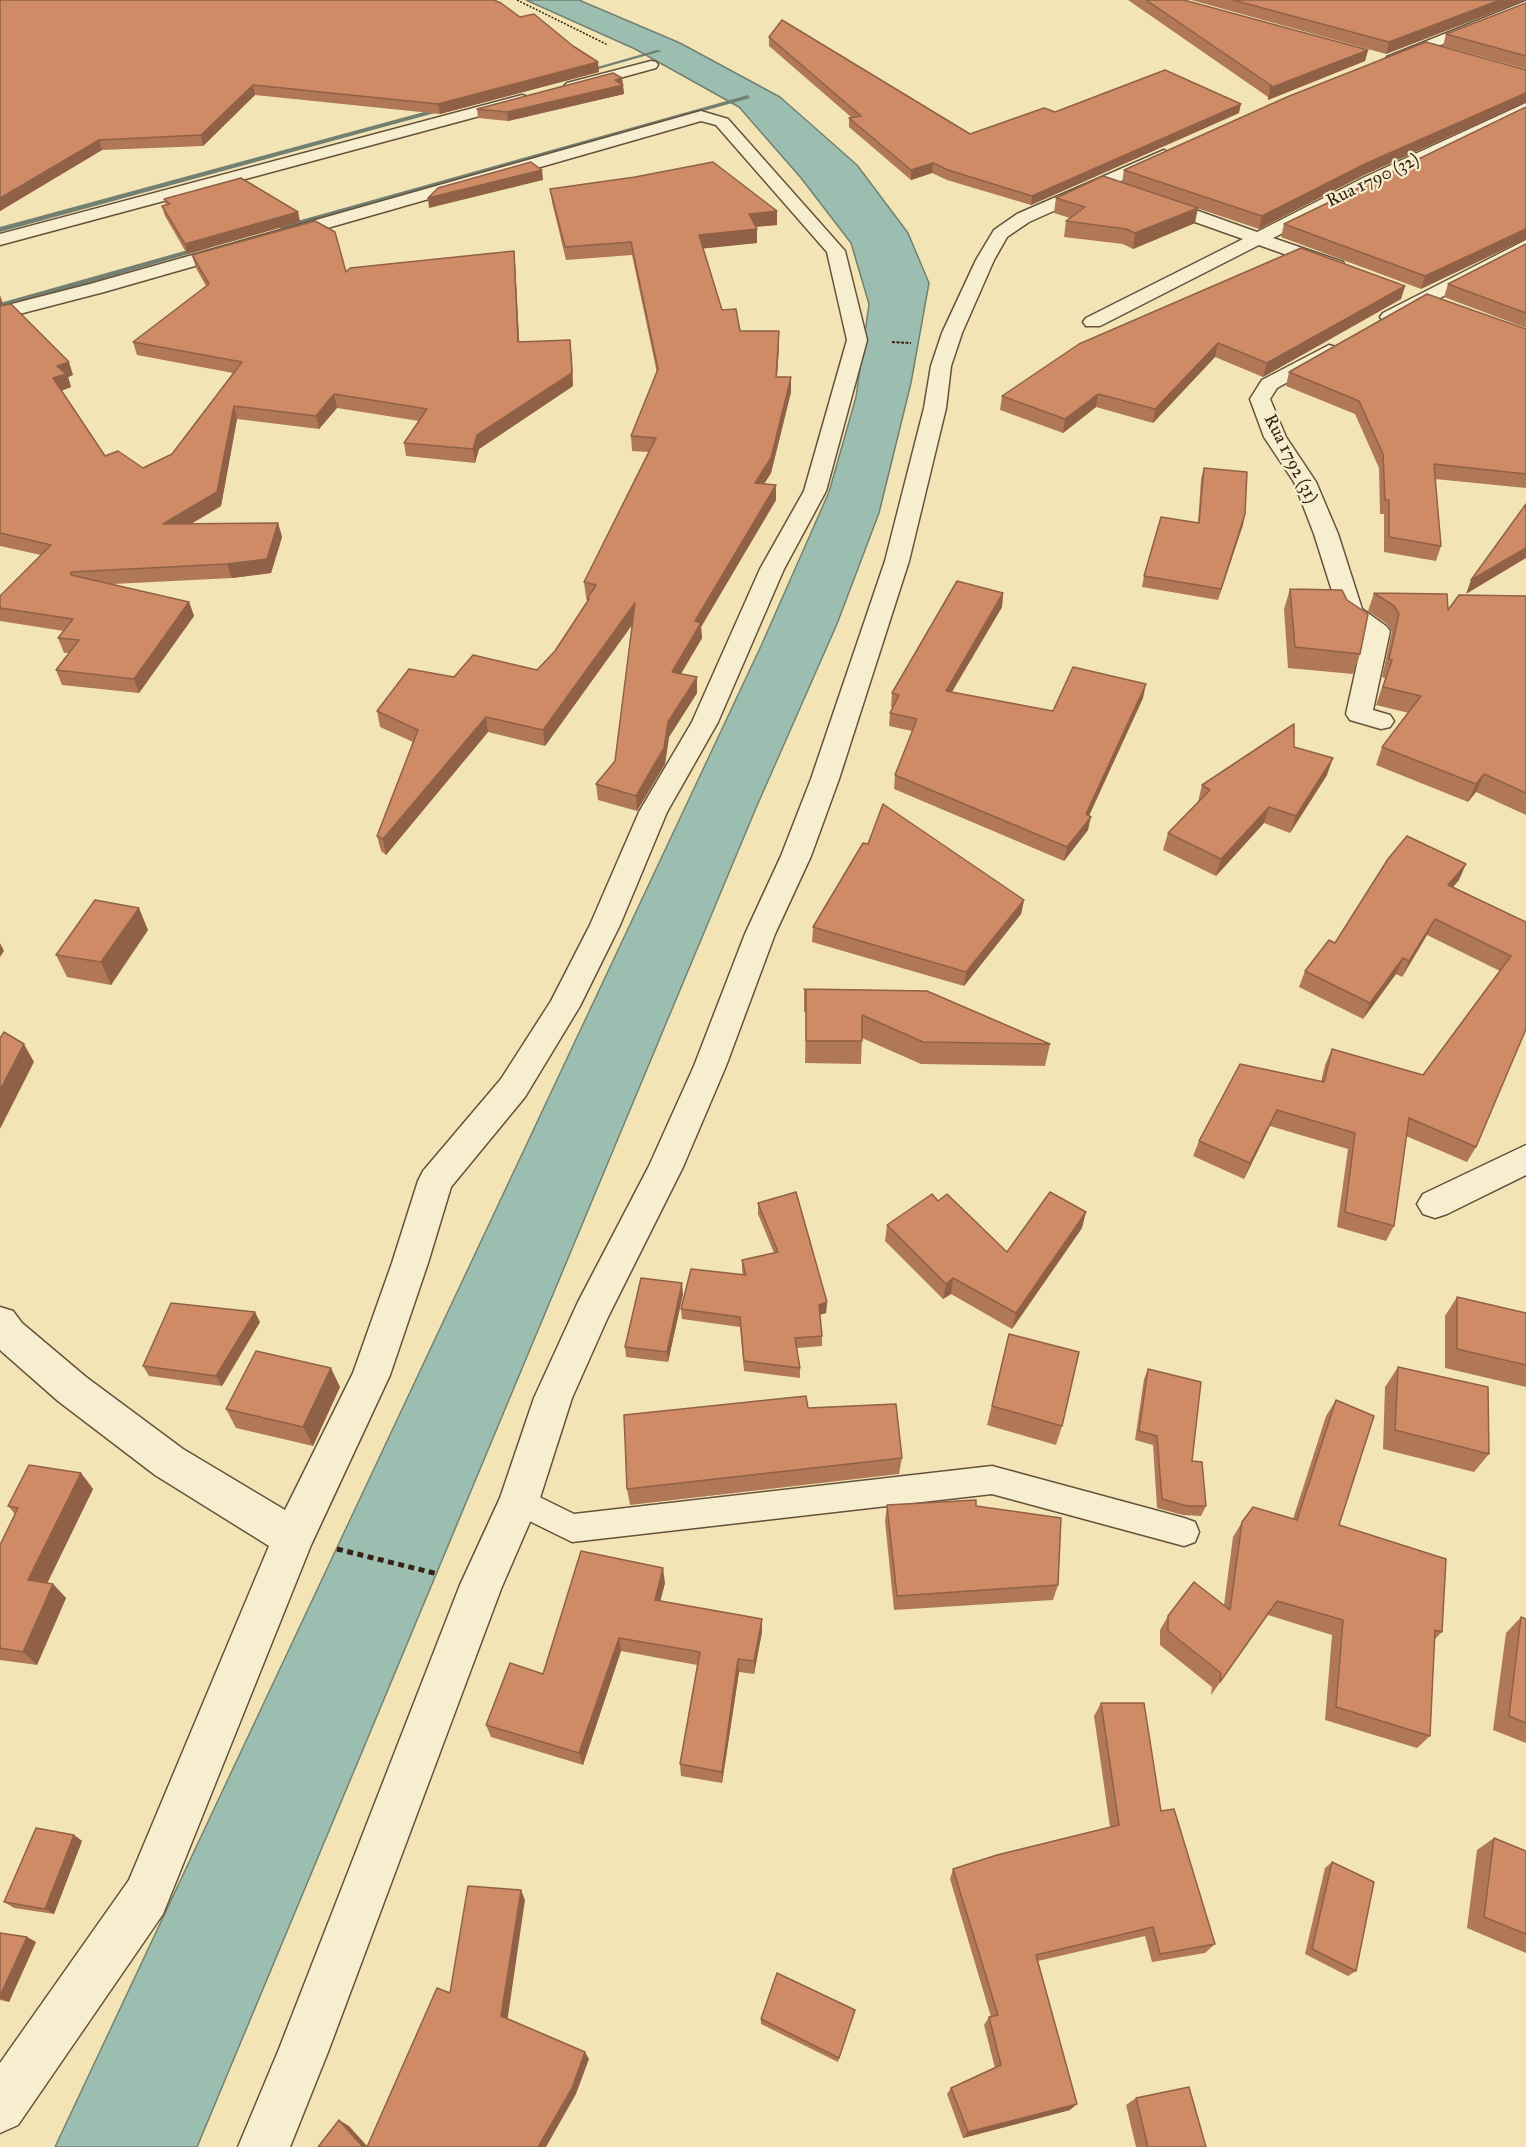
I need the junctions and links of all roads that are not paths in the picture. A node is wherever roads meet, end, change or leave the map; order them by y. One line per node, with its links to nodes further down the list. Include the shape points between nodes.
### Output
1 (1526, 5): 2 (street)
2 (1424, 47): 3 (street); 4 (street)
3 (1447, 53)
4 (1382, 61)
5 (651, 65): 6 (street)
6 (559, 90)
7 (536, 96): 12 (street)
8 (1526, 108): 11 (street, Rua 1790 (32))
9 (1184, 146): 10 (street)
10 (1119, 190): 11 (street); 25 (street, via 1023,218 1000,234 985,260 941,366 935,408 897,561 825,779 666,1167 591,1313 553,1398)
11 (1259, 237): 14 (street); 18 (street, Rua 1790 (32))
12 (0, 240)
13 (1526, 245): 16 (street)
14 (1357, 274)
15 (1401, 290): 16 (street)
16 (1433, 302): 19 (street)
17 (0, 313): 27 (street, via 701,116 722,122 837,251 857,340 815,491 772,569 705,722 653,812 605,925 564,1006 513,1088 435,1181 371,1375)
18 (1093, 322)
19 (1371, 327)
20 (1351, 338): 21 (street, Rua 1792 (31), via 1269,384 1260,399 1275,437 1305,482 1351,614 1377,631 1359,714)
21 (1381, 720)
22 (1526, 1159): 23 (street)
23 (1435, 1204)
24 (0, 1323): 27 (street, via 72,1389 169,1462)
25 (519, 1501): 26 (lane, via 572,1528 992,1480); 29 (street, via 481,1585)
26 (1184, 1532)
27 (293, 1538): 28 (street, via 146,1897)
28 (0, 2107)
29 (264, 2147)

